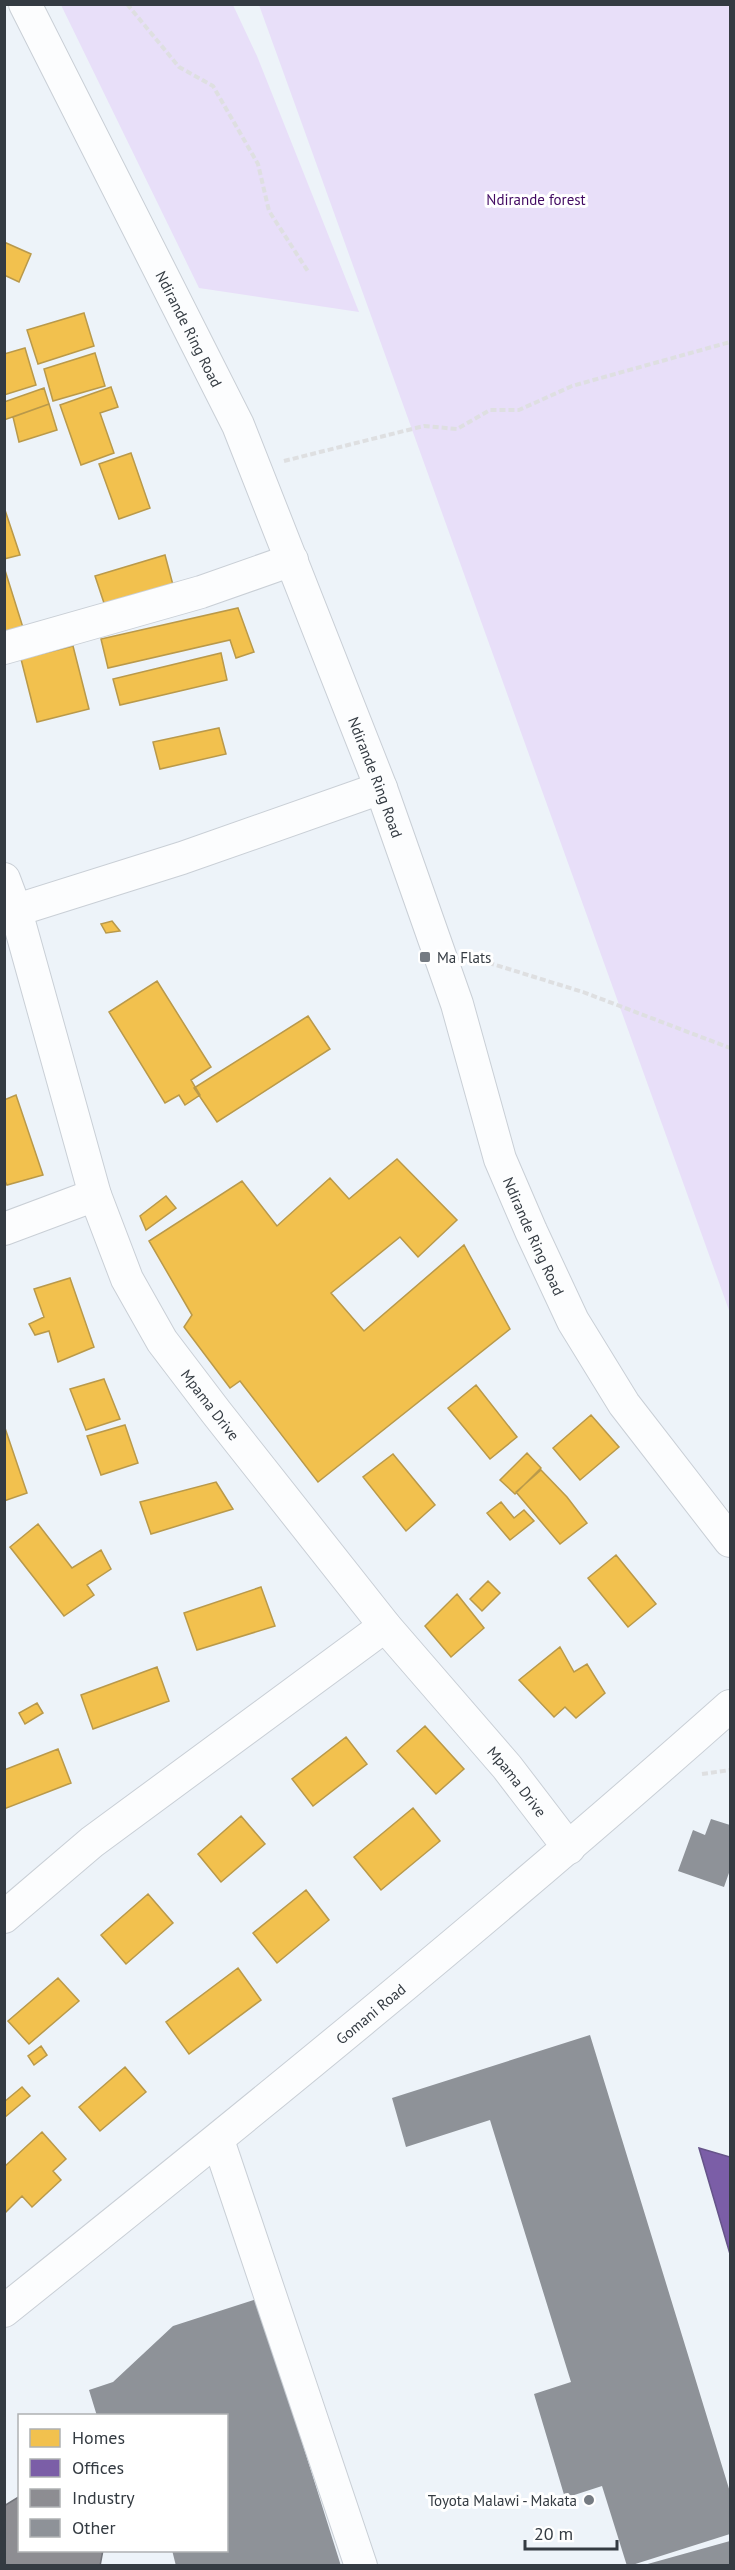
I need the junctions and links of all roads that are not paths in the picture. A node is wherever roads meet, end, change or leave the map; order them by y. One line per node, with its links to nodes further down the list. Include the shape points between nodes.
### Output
1 (25, 4): 2 (street, Ndirande Ring Road, via 238,425)
2 (291, 560): 3 (street, via 201,591); 4 (street, Ndirande Ring Road)
3 (4, 648)
4 (381, 788): 6 (street, via 182,858); 9 (street, Ndirande Ring Road, via 457,1004 500,1160 573,1322 631,1412)
5 (4, 879): 6 (street, Mpama Drive)
6 (10, 912): 7 (street, Mpama Drive)
7 (95, 1195): 8 (street); 10 (street, Mpama Drive, via 127,1278 162,1341)
8 (4, 1229)
9 (730, 1541)
10 (385, 1626): 12 (street, Mpama Drive, via 507,1767); 13 (street, via 92,1842)
11 (730, 1706): 12 (street, Gomani Road)
12 (569, 1848): 14 (street, Gomani Road)
13 (4, 1917)
14 (218, 2140): 15 (street, Gomani Road); 16 (street)
15 (4, 2311)
16 (361, 2565)

